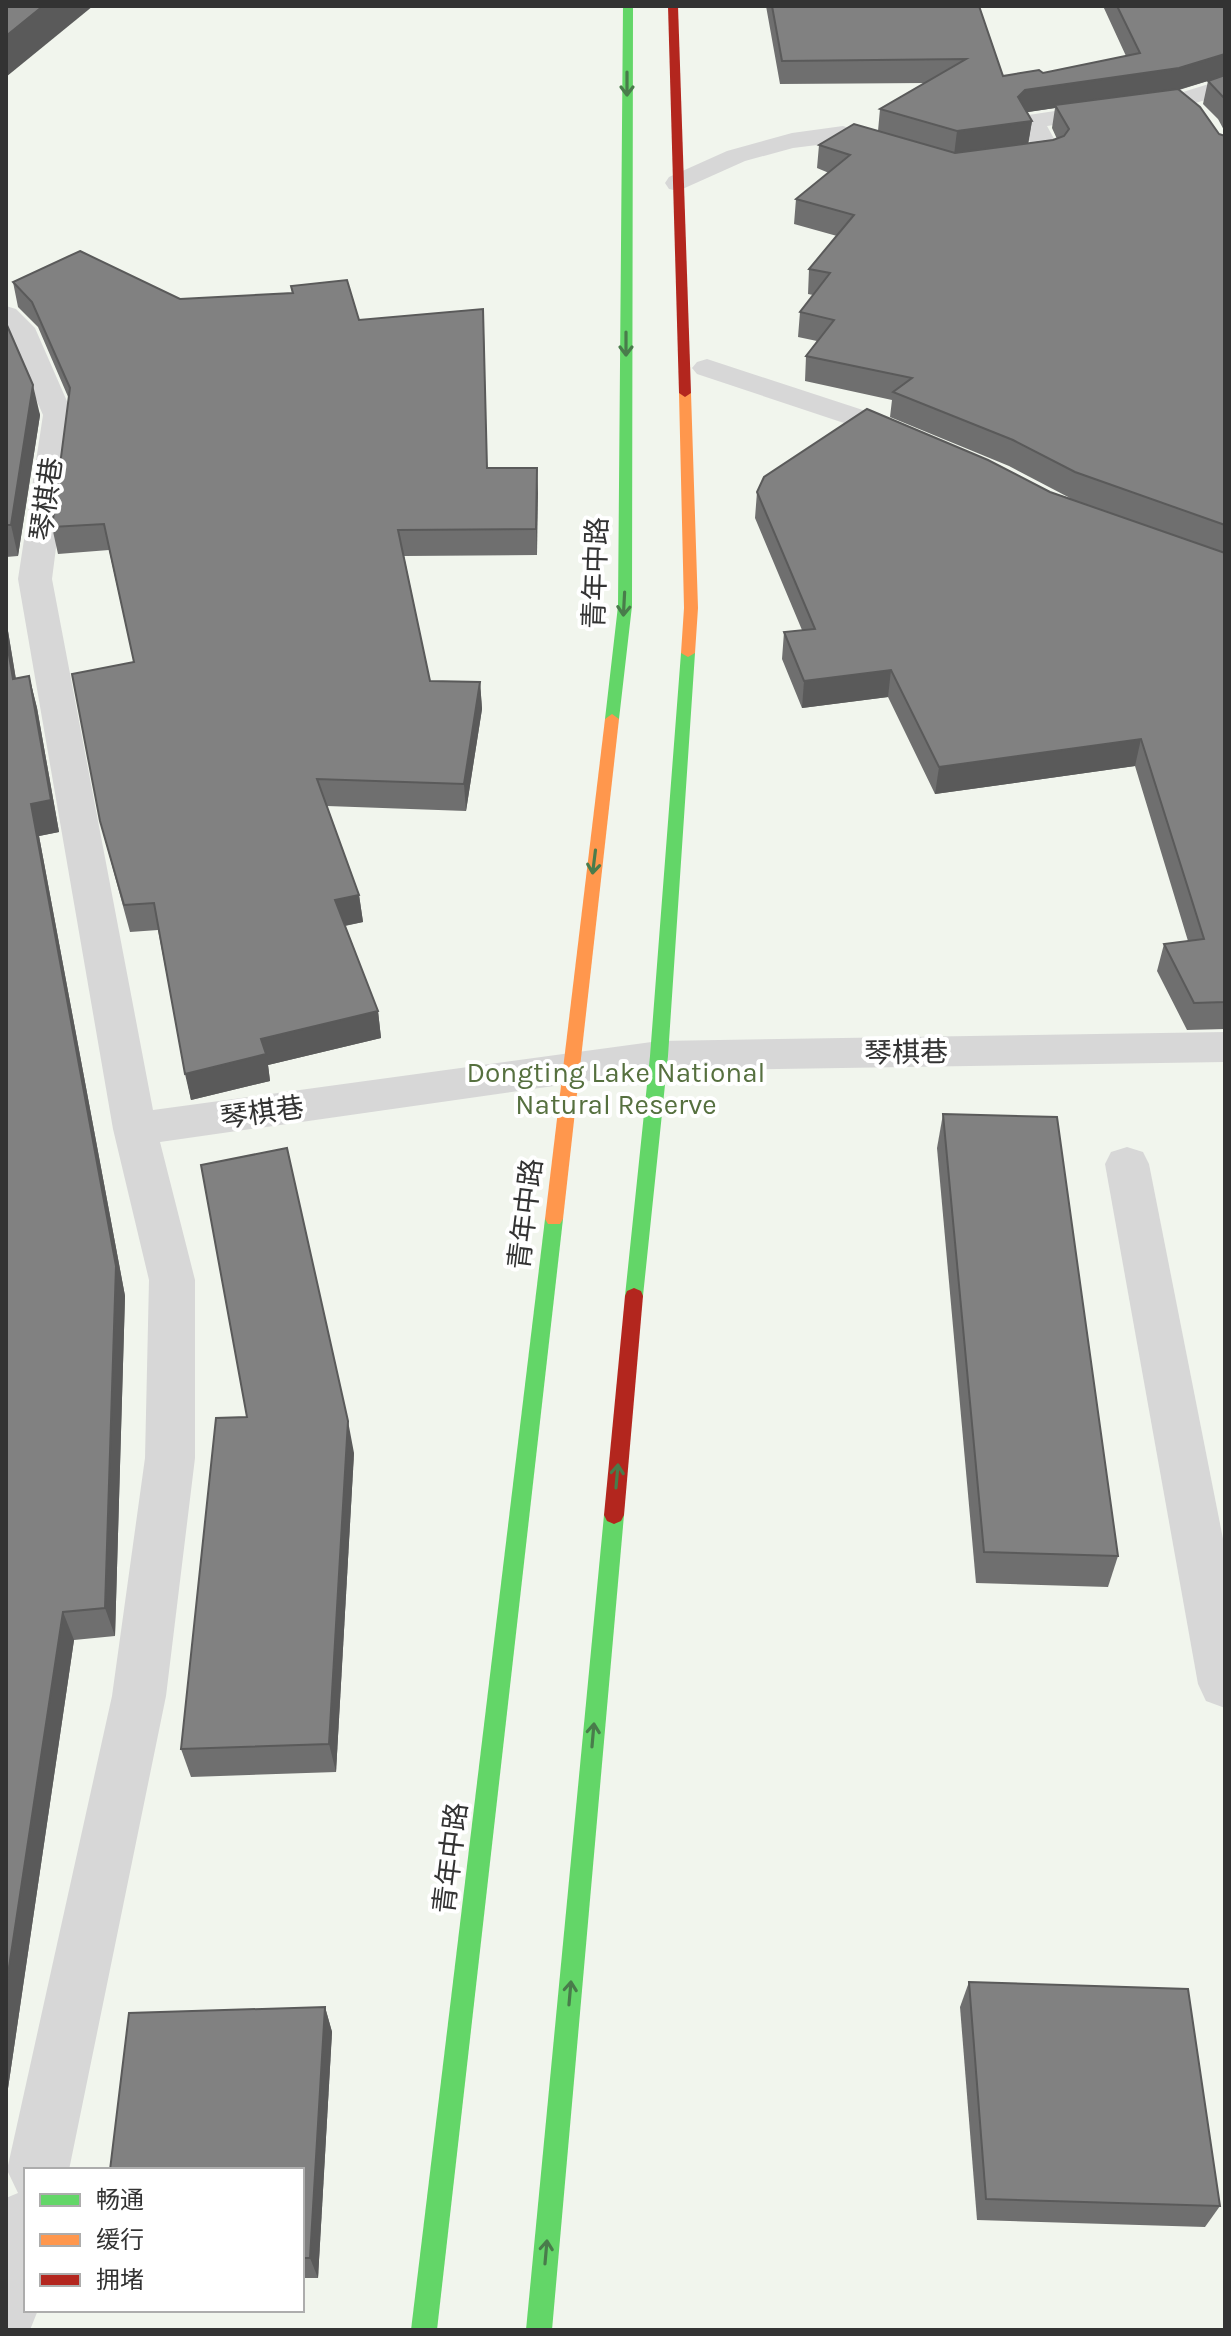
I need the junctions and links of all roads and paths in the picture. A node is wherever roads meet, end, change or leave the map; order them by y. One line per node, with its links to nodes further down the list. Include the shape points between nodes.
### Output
1 (628, 6): 12 (main road, 青年中路, one-way to 12, via 625,606)
2 (673, 6): 6 (main road)
3 (1225, 86): 5 (street, via 1188,109 1141,106 1031,121 1049,153)
4 (914, 156): 6 (street, via 843,134 736,156)
5 (981, 162)
6 (678, 183): 11 (main road, via 691,608)
7 (6, 315): 13 (street, 琴棋巷, via 21,328 58,415 35,579)
8 (707, 368): 9 (street)
9 (929, 447)
10 (1225, 1047): 11 (street, 琴棋巷)
11 (659, 1056): 12 (street, 琴棋巷); 20 (main road, one-way to 11)
12 (570, 1069): 13 (street, 琴棋巷); 19 (main road, 青年中路)
13 (135, 1129): 16 (street, via 172,1280 170,1458 139,1696)
14 (1127, 1164): 15 (street)
15 (1225, 1684)
16 (38, 2168)
17 (24, 2230): 18 (street)
18 (6, 2309)
19 (424, 2330)
20 (539, 2330)

